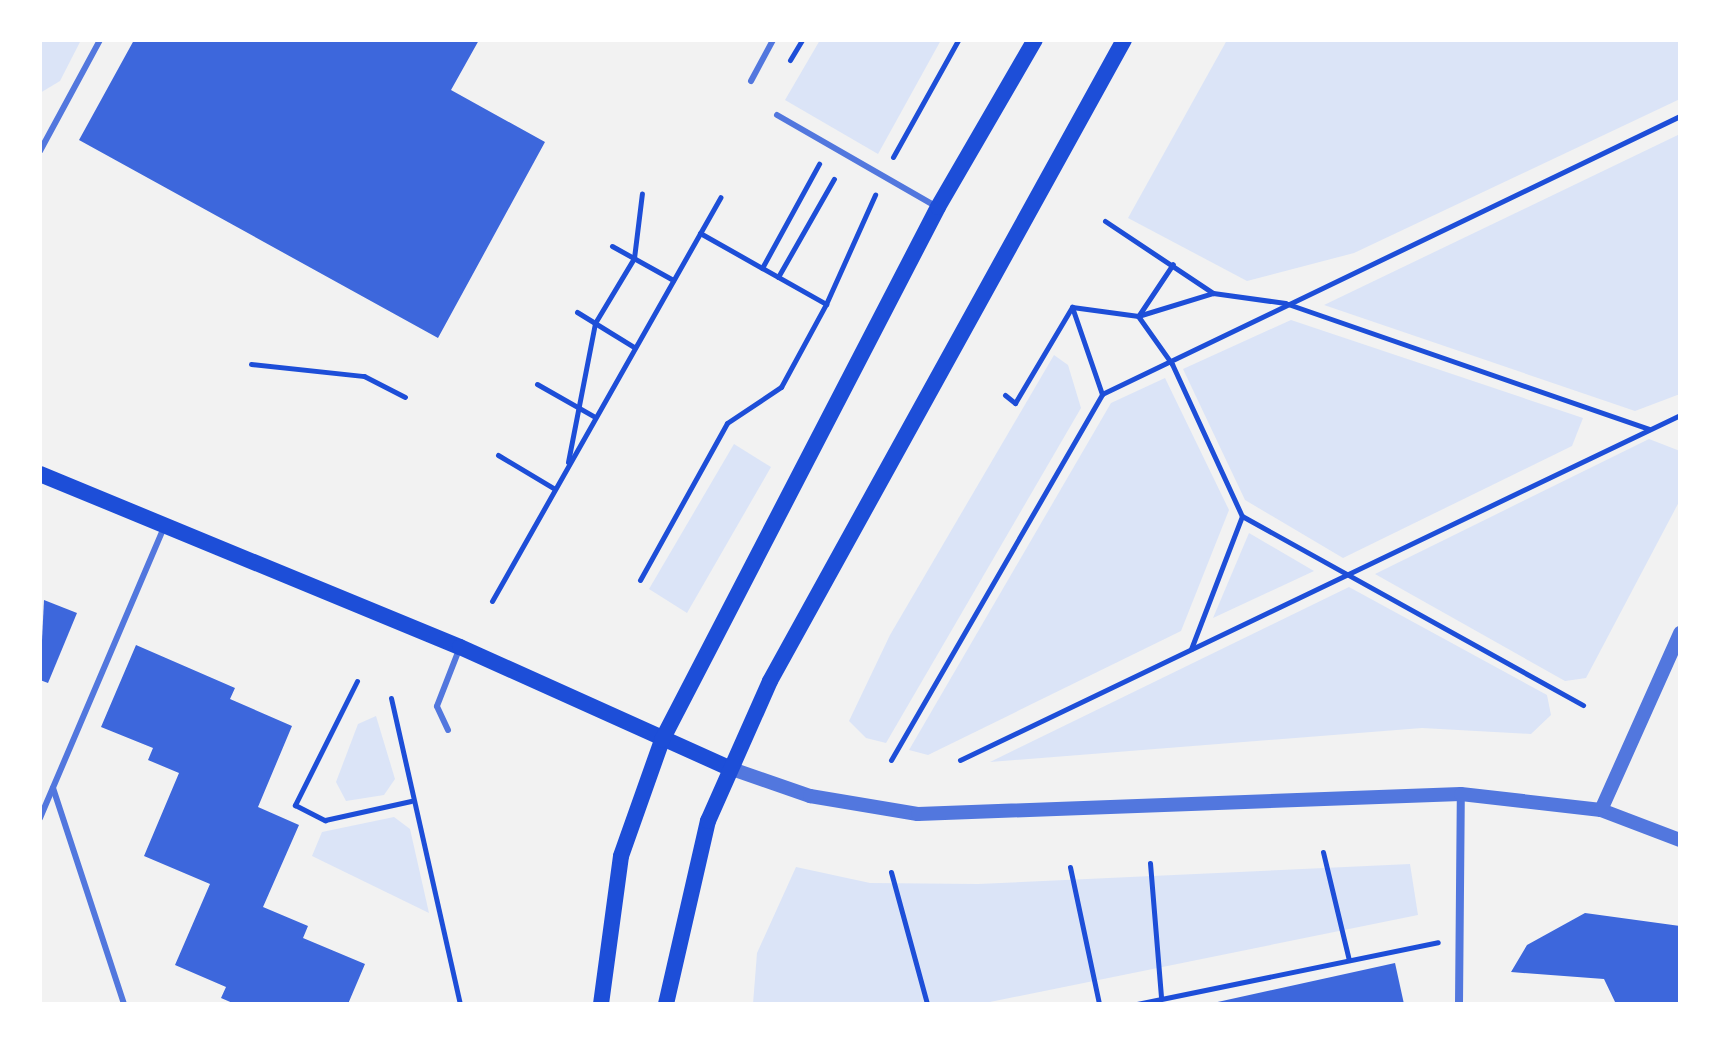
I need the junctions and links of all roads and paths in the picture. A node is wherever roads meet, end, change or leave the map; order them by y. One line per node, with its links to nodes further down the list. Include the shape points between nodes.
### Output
1 (100, 40): 9 (lane)
2 (773, 40): 6 (lane)
3 (958, 40): 11 (path)
4 (1035, 40): 15 (main road)
5 (1124, 40): 61 (main road, via 835,560)
6 (751, 81)
7 (777, 115): 11 (lane)
8 (1680, 116): 25 (path)
9 (40, 151)
10 (806, 156): 21 (path, via 820,164)
11 (883, 175): 15 (lane); 26 (path)
12 (834, 179): 22 (path)
13 (642, 193): 19 (path)
14 (721, 197): 17 (path)
15 (938, 207): 58 (main road)
16 (1105, 221): 20 (path)
17 (700, 233): 21 (path); 23 (path)
18 (612, 246): 19 (path)
19 (634, 258): 23 (path); 30 (path)
20 (1173, 264): 24 (path); 29 (path)
21 (762, 268): 22 (path)
22 (778, 277): 26 (path)
23 (673, 280): 31 (path)
24 (1213, 293): 25 (path); 29 (path)
25 (1285, 303): 33 (path); 41 (path)
26 (826, 304): 49 (path, via 781,387 727,423)
27 (1072, 307): 29 (path); 35 (path); 36 (path, via 1015,403)
28 (577, 312): 30 (path)
29 (1138, 316): 33 (path)
30 (595, 323): 31 (path); 38 (path)
31 (634, 347): 40 (path)
32 (251, 364): 37 (path, via 364,376)
33 (1172, 364): 35 (path); 46 (path)
34 (537, 384): 38 (path)
35 (1102, 394): 59 (path)
36 (1005, 395)
37 (405, 397)
38 (577, 406): 40 (path); 43 (path)
39 (1680, 415): 41 (path)
40 (595, 417): 43 (path)
41 (1650, 429): 48 (path)
42 (498, 455): 45 (path)
43 (567, 467): 45 (path)
44 (40, 474): 47 (main road)
45 (555, 489): 50 (path)
46 (1242, 516): 48 (path); 53 (path)
47 (163, 529): 52 (main road); 62 (lane)
48 (1345, 576): 53 (path); 56 (path)
49 (640, 580)
50 (492, 601)
51 (1680, 633): 65 (street)
52 (460, 647): 57 (lane, via 437,706); 58 (main road)
53 (1191, 649): 60 (path)
54 (357, 681): 64 (path, via 295,805 325,820)
55 (391, 698): 64 (path)
56 (1583, 705)
57 (448, 730)
58 (662, 740): 61 (main road); 77 (main road, via 621,856)
59 (891, 760)
60 (960, 760)
61 (729, 768): 63 (street, via 810,796 918,814); 78 (main road, via 697,860)
62 (53, 788): 66 (lane); 75 (lane)
63 (1461, 794): 65 (street); 82 (street)
64 (411, 801): 76 (path)
65 (1601, 810): 67 (street)
66 (40, 818)
67 (1680, 840)
68 (1323, 852): 73 (path)
69 (1150, 863): 74 (path)
70 (1070, 867): 80 (path)
71 (891, 872): 79 (path)
72 (1447, 940): 73 (path)
73 (1349, 960): 74 (path)
74 (1161, 998): 81 (path)
75 (124, 1004)
76 (460, 1004)
77 (601, 1004)
78 (666, 1004)
79 (927, 1004)
80 (1099, 1004)
81 (1137, 1004)
82 (1459, 1004)

